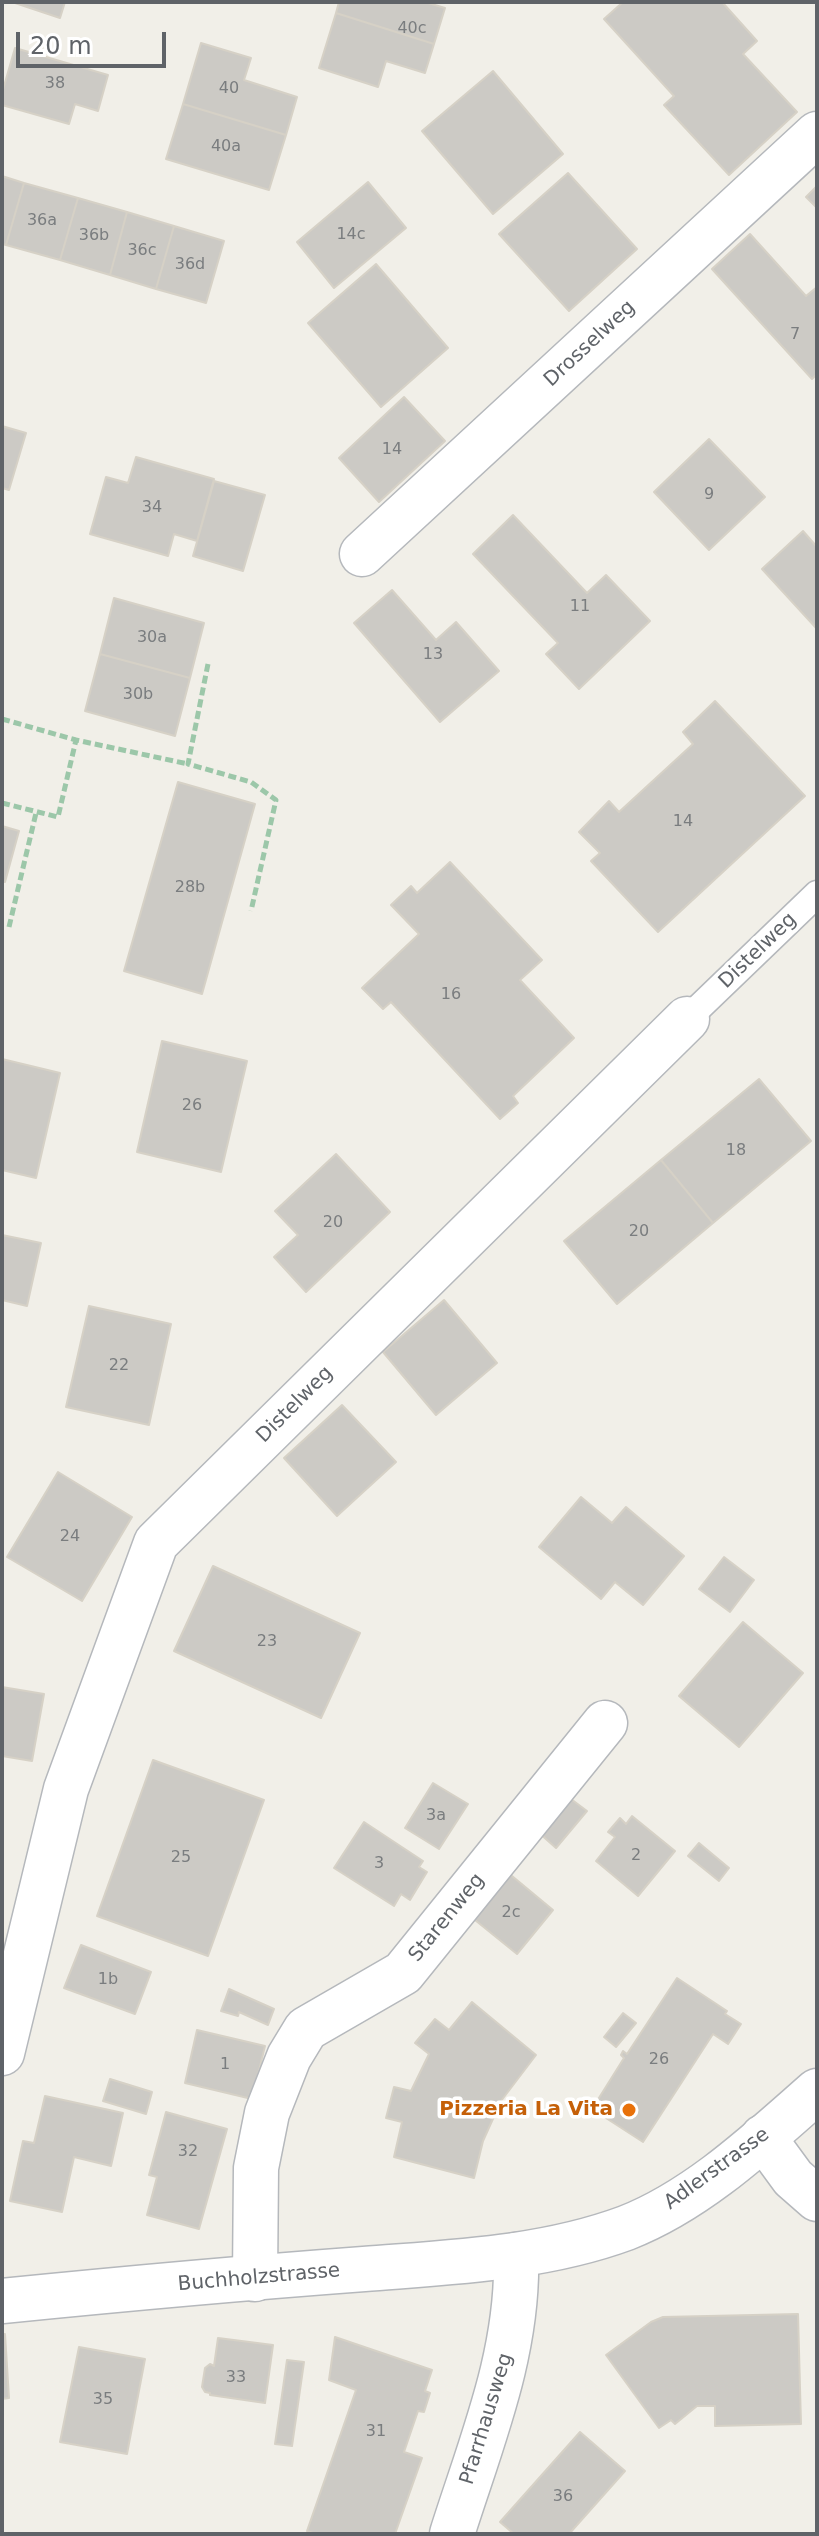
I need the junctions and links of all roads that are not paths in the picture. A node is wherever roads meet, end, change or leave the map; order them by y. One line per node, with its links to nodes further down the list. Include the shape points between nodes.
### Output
1 (817, 134): 2 (street, Drosselweg)
2 (362, 554)
3 (817, 894): 4 (lane, Distelweg)
4 (687, 1019): 6 (street, Distelweg, via 156,1543 66,1789)
5 (605, 1723): 11 (street, Starenweg, via 403,1973 306,2029 267,2113 256,2168)
6 (2, 2053)
7 (817, 2091): 8 (street, Adlerstrasse)
8 (763, 2137): 9 (street, via 793,2178); 10 (street, Adlerstrasse, via 691,2192 626,2227)
9 (817, 2199)
10 (516, 2255): 11 (street, Buchholzstrasse); 13 (street, Pfarrhausweg, via 506,2364)
11 (255, 2279): 12 (street, Buchholzstrasse)
12 (2, 2301)
13 (452, 2534)

